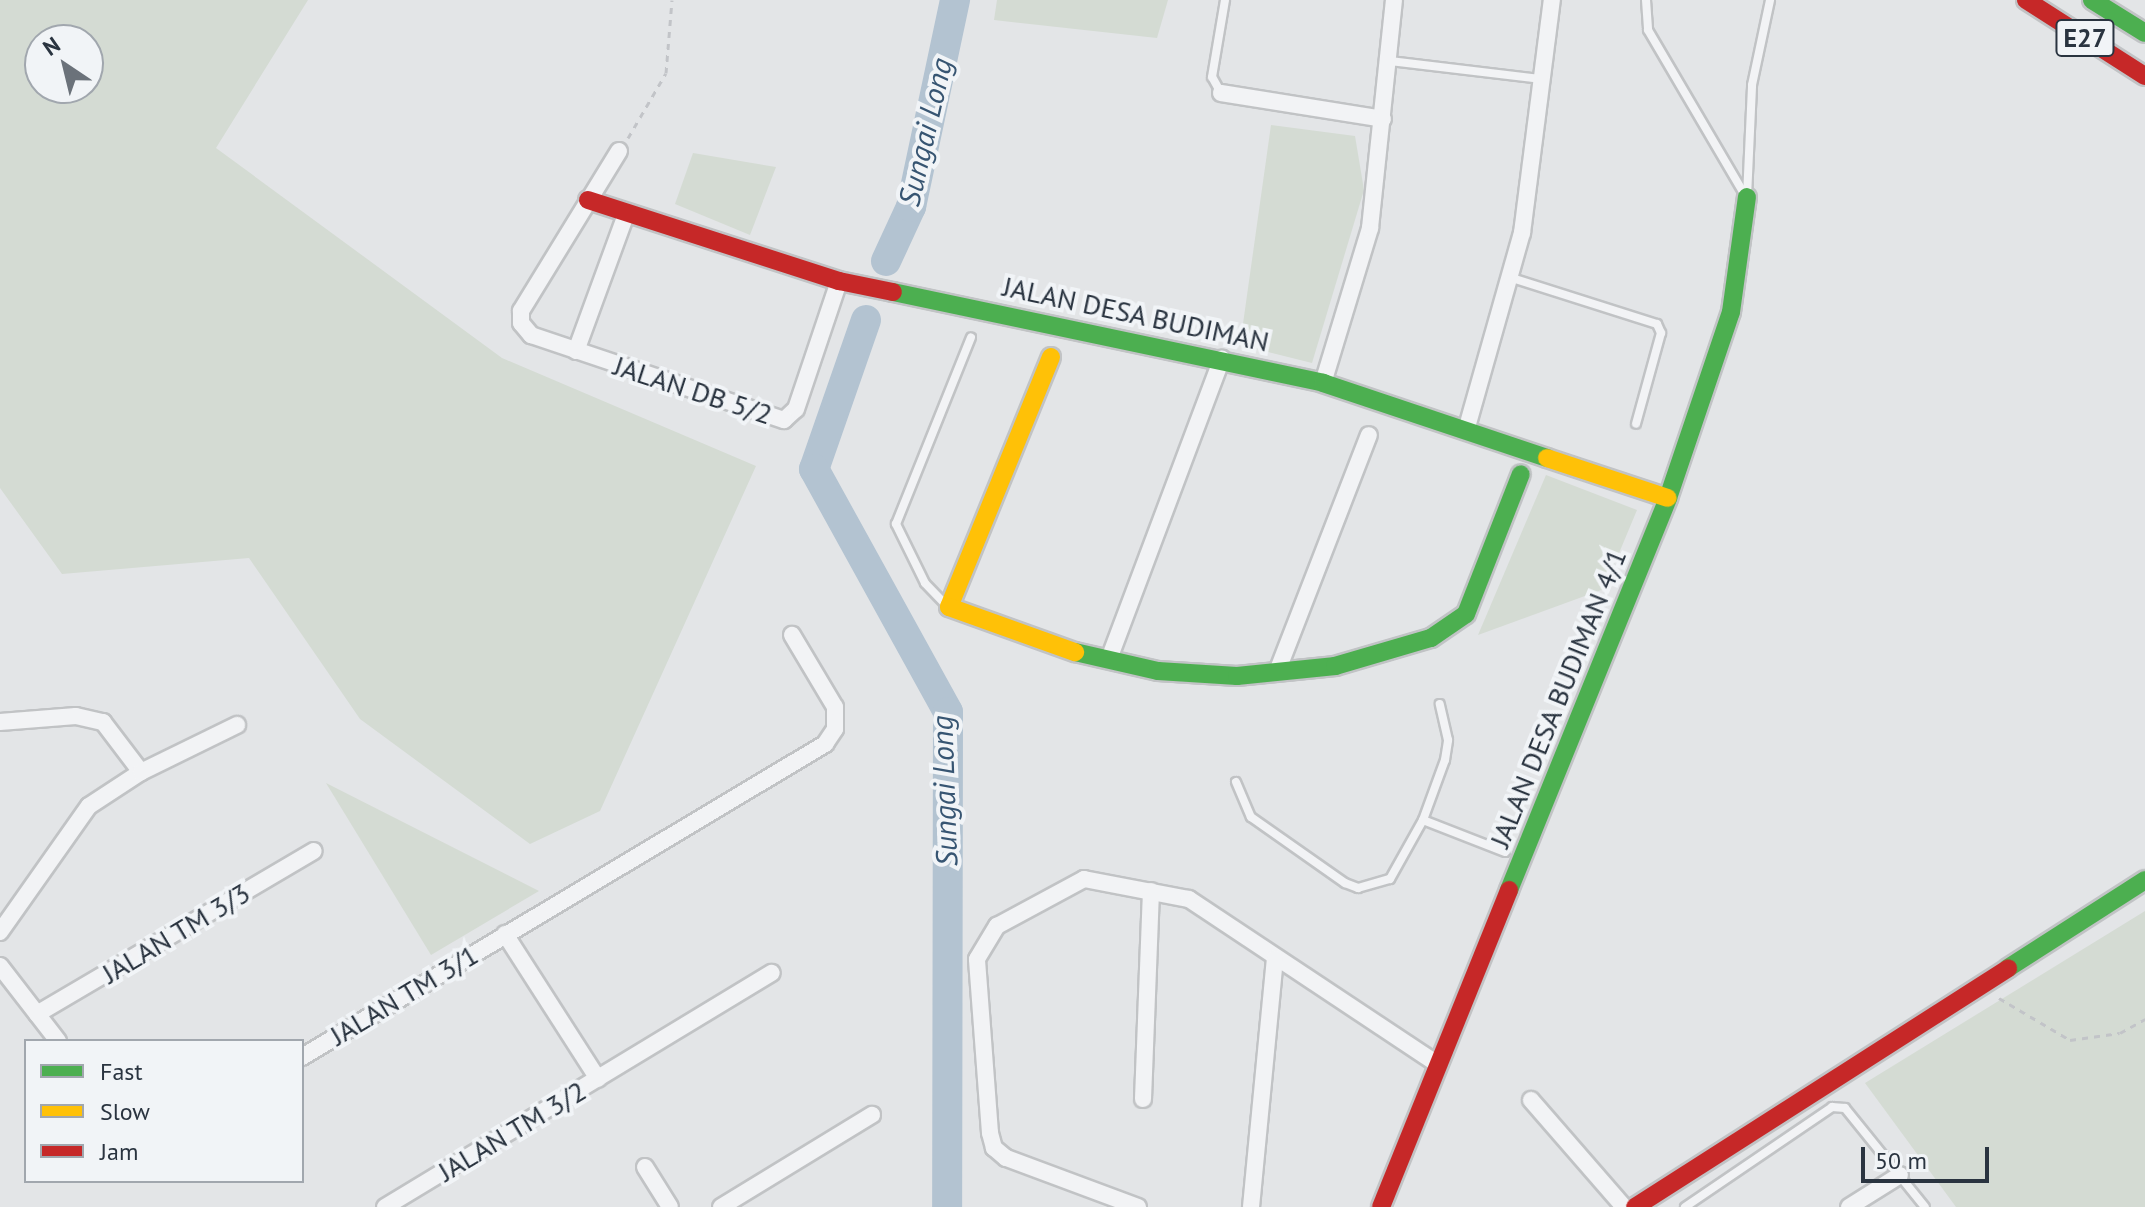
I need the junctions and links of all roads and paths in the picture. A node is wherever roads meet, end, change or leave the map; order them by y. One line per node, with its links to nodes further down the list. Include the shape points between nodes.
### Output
1 (672, 0): 15 (path, via 666,73)
2 (1225, 0): 13 (lane, via 1212,77)
3 (1394, 0): 10 (street)
4 (1552, 0): 12 (street)
5 (1646, 0): 16 (lane, via 1648,30)
6 (1770, 0): 16 (lane, via 1752,85)
7 (2026, 0): 11 (main road, E27)
8 (2092, 0): 9 (main road, E27)
9 (2145, 33)
10 (1390, 61): 12 (lane); 14 (street)
11 (2145, 76)
12 (1542, 79): 19 (street)
13 (1221, 93): 14 (street)
14 (1383, 119): 25 (street, via 1370,228)
15 (619, 151): 17 (street)
16 (1747, 197): 30 (main road, JALAN DESA BUDIMAN 4/1, via 1731,312)
17 (588, 200): 18 (main road, JALAN DESA BUDIMAN); 22 (street, JALAN DB 5/2, via 521,311 521,323 531,335)
18 (626, 214): 20 (main road, JALAN DESA BUDIMAN); 22 (street)
19 (1512, 278): 26 (lane, via 1657,324 1661,333); 27 (street)
20 (839, 281): 22 (street, JALAN DB 5/2, via 796,409 784,420); 24 (main road, JALAN DESA BUDIMAN)
21 (971, 337): 31 (lane, via 896,524 925,583)
22 (576, 351)
23 (1051, 357): 31 (main road)
24 (1222, 359): 25 (main road, JALAN DESA BUDIMAN); 33 (street)
25 (1323, 383): 27 (main road, JALAN DESA BUDIMAN)
26 (1636, 424)
27 (1467, 427): 30 (main road, JALAN DESA BUDIMAN)
28 (1369, 435): 34 (street)
29 (1521, 474): 34 (main road, via 1460,623 1431,638 1335,666)
30 (1668, 498): 42 (main road, JALAN DESA BUDIMAN 4/1)
31 (949, 607): 33 (main road, via 1065,650)
32 (792, 635): 46 (street, JALAN TM 3/1, via 835,707 835,729 825,744)
33 (1109, 659): 34 (main road, via 1196,676)
34 (1277, 672)
35 (1440, 704): 40 (lane, via 1446,750)
36 (0, 722): 38 (street, via 76,716 103,722)
37 (237, 725): 38 (street)
38 (141, 772): 45 (street, via 89,806)
39 (1236, 782): 40 (lane, via 1251,817 1358,888 1397,874)
40 (1423, 820): 42 (lane)
41 (314, 851): 51 (street, JALAN TM 3/3)
42 (1513, 856): 55 (main road, JALAN DESA BUDIMAN 4/1)
43 (2145, 880): 50 (main road)
44 (1151, 891): 47 (street, via 1199,905); 57 (street); 62 (street, via 1084,879 997,926 977,959 994,1148 1006,1158)
45 (0, 932)
46 (505, 934): 54 (street, JALAN TM 3/1); 56 (street)
47 (1275, 958): 55 (street); 68 (street)
48 (0, 966): 51 (street)
49 (772, 973): 56 (street, JALAN TM 3/2)
50 (1979, 986): 52 (path, via 2070,1040 2120,1033); 71 (main road)
51 (37, 1014): 53 (street)
52 (2145, 1019)
53 (56, 1039)
54 (304, 1056)
55 (1436, 1063): 69 (main road, JALAN DESA BUDIMAN 4/1)
56 (598, 1079): 63 (street, JALAN TM 3/2)
57 (1143, 1099)
58 (1531, 1100): 70 (street)
59 (872, 1115): 65 (street)
60 (645, 1167): 64 (street)
61 (1900, 1175): 72 (lane, via 1845,1108 1832,1107); 73 (street); 74 (lane)
62 (1092, 1190): 66 (street); 67 (street)
63 (385, 1207)
64 (670, 1207)
65 (721, 1207)
66 (1083, 1207)
67 (1138, 1207)
68 (1251, 1207)
69 (1381, 1207)
70 (1624, 1207)
71 (1635, 1207)
72 (1685, 1207)
73 (1849, 1207)
74 (1925, 1207)

